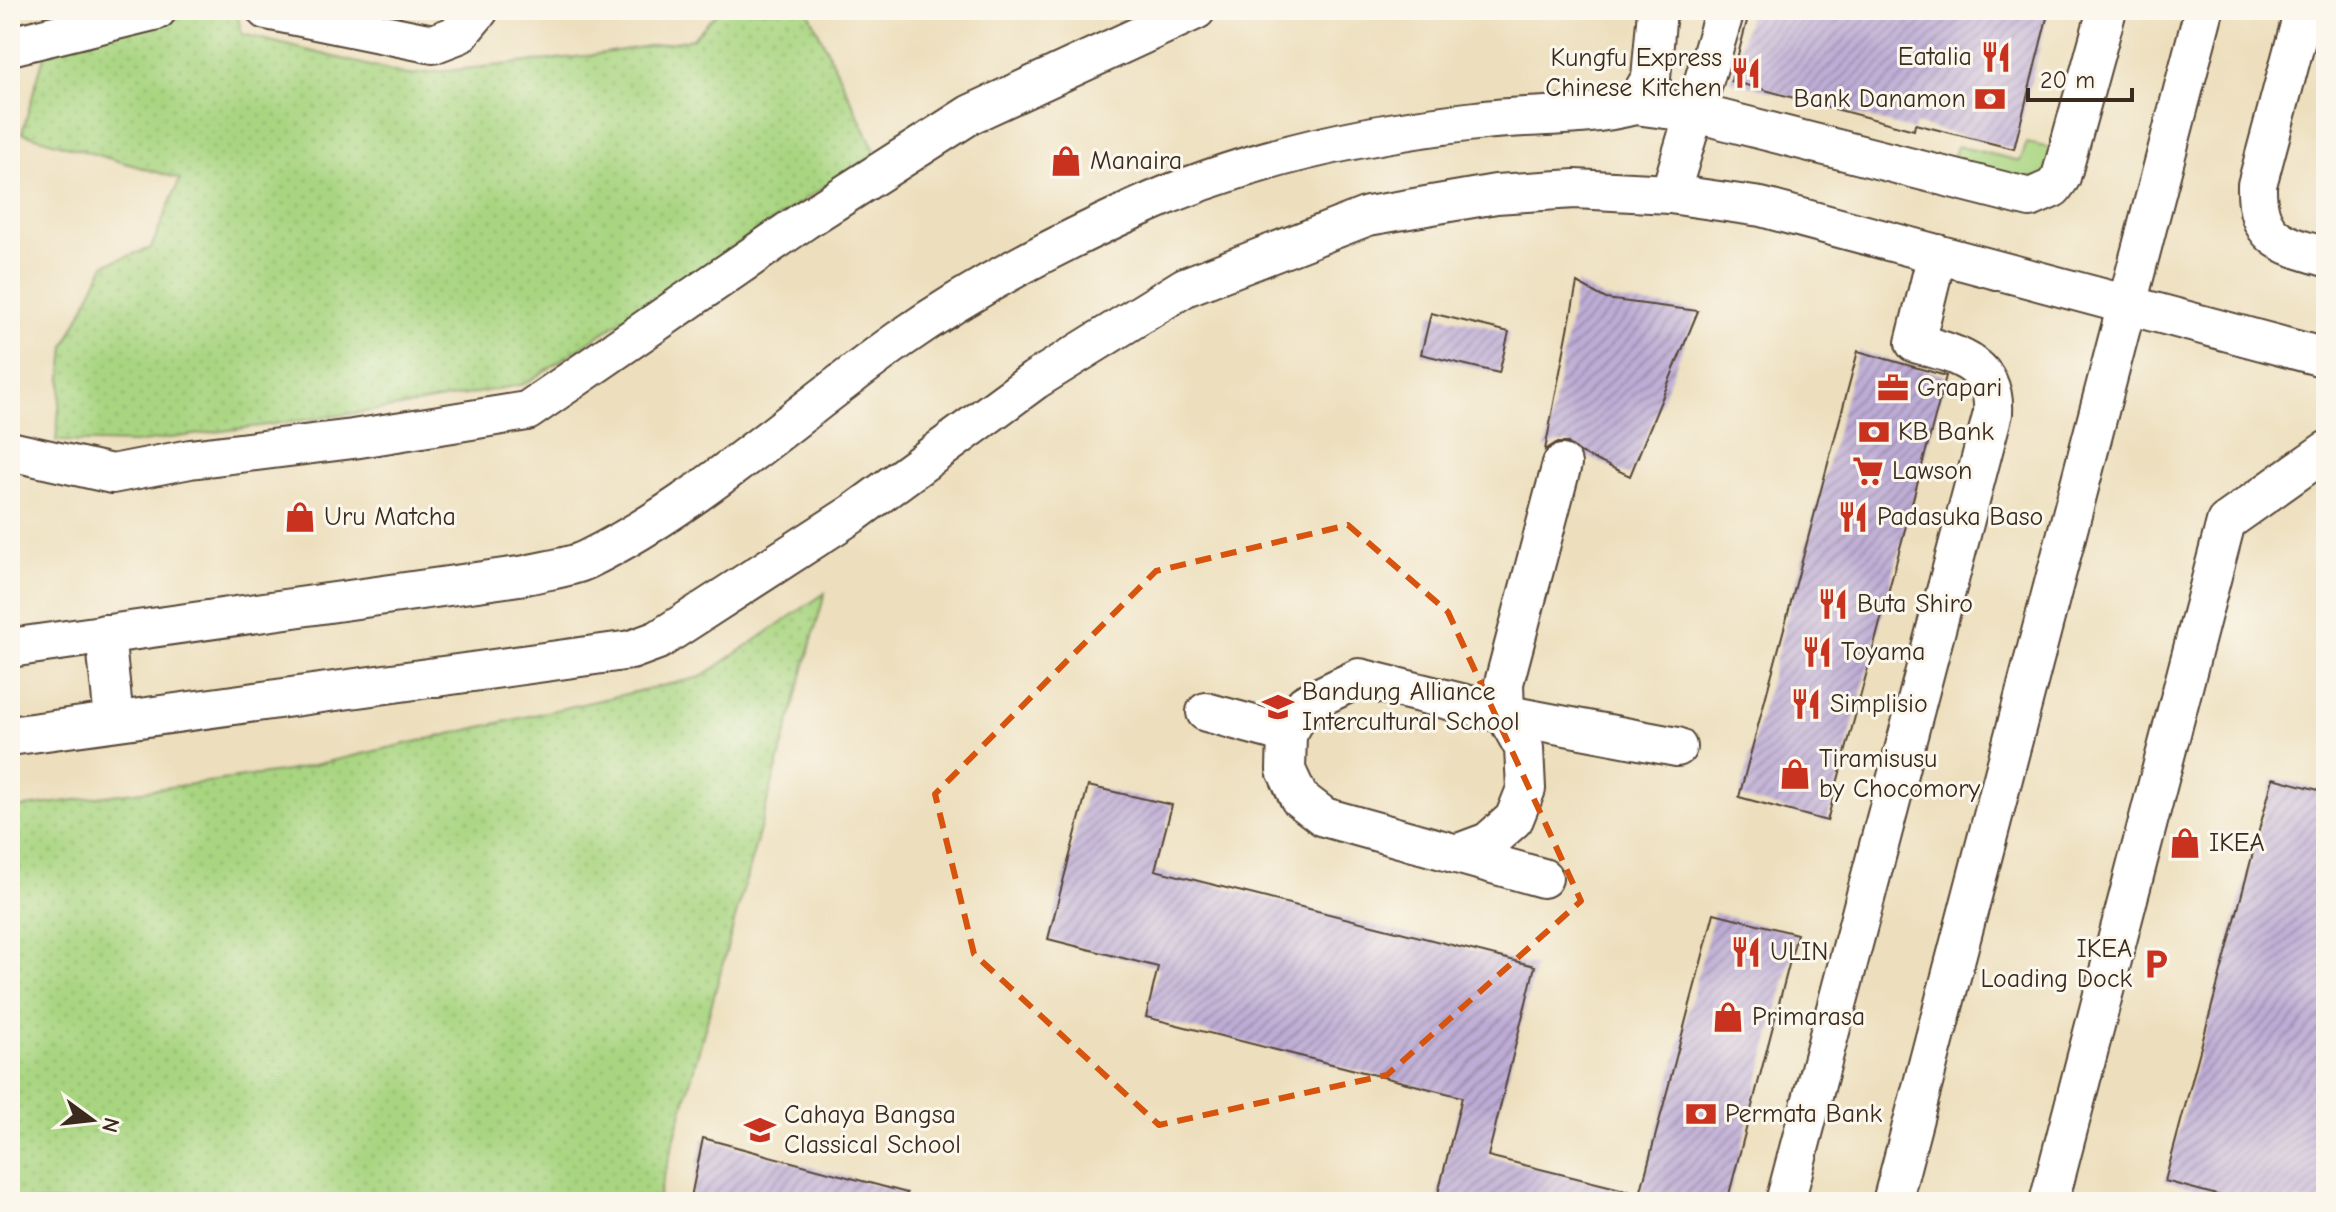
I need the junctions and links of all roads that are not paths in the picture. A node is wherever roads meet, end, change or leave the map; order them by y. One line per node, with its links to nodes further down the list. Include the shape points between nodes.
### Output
1 (157, 10): 10 (street)
2 (266, 10): 3 (street, via 433,44 459,34)
3 (479, 10)
4 (1196, 10): 18 (street, via 971,114 805,220 527,411 112,474)
5 (1657, 10): 11 (street, via 1651,78)
6 (1725, 10): 12 (street)
7 (2107, 10): 12 (street, via 2061,177 2053,188 2030,198)
8 (2204, 10): 16 (street)
9 (2304, 10): 15 (street, via 2257,185 2256,214 2273,238)
10 (10, 46)
11 (1635, 105): 12 (street); 21 (street, via 1604,113 1397,129 1235,168 1137,208 1024,263 902,338 675,506 584,561 526,575)
12 (1696, 113): 13 (street)
13 (1670, 194): 14 (street, via 1761,207); 25 (street, via 1575,189 1496,194 1368,216 1185,287 1035,380 841,522 658,640 631,650)
14 (1937, 254): 16 (street); 31 (street, via 1915,343 1973,363 1991,389 1993,413)
15 (2326, 257)
16 (2127, 304): 17 (street); 32 (street)
17 (2326, 358)
18 (10, 451)
19 (2326, 451): 33 (street, via 2226,522)
20 (1562, 464): 24 (street, via 1504,683)
21 (105, 634): 22 (street); 25 (street)
22 (10, 648)
23 (1206, 712): 27 (street)
24 (1505, 714): 27 (street, via 1359,678 1305,704); 28 (street); 29 (street, via 1524,748 1526,789 1514,819 1488,842)
25 (114, 720): 26 (street)
26 (13, 733)
27 (1287, 734): 29 (street, via 1286,770 1299,798 1324,817)
28 (1677, 747)
29 (1456, 854): 30 (street)
30 (1543, 878)
31 (1785, 1202)
32 (1892, 1202)
33 (2049, 1202)

